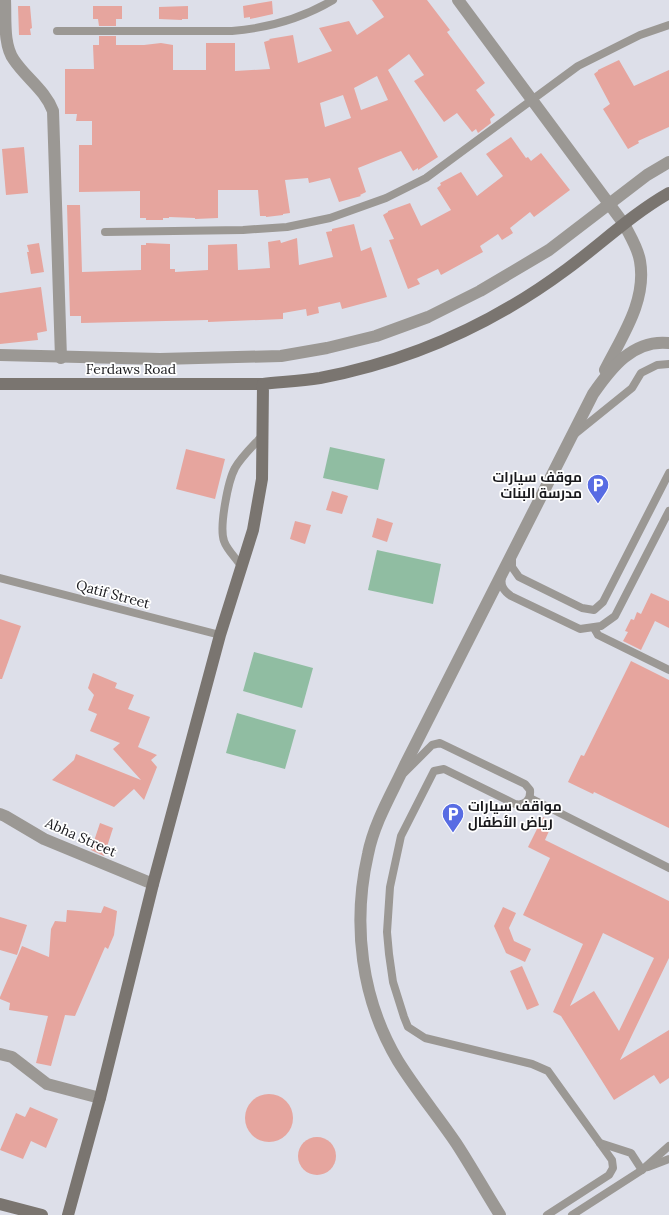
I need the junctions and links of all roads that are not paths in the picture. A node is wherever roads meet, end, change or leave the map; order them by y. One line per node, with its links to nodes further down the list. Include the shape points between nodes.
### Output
1 (5, 0): 14 (street, via 8,46 13,60 49,100 53,111)
2 (333, 0): 5 (lane, via 289,21 257,29)
3 (458, 0): 6 (street)
4 (669, 25): 6 (lane, via 603,52 578,66)
5 (57, 31)
6 (531, 100): 9 (street); 11 (lane, via 426,178 386,198 330,218 287,227 243,230)
7 (669, 162): 9 (street)
8 (669, 193): 10 (street, Ferdaws Road)
9 (609, 204): 10 (street); 14 (street, via 549,250 480,291 428,317 376,336 281,356)
10 (624, 224): 17 (street, Ferdaws Road, via 568,269 522,301 438,344 370,367 318,378); 18 (street, via 640,260 642,279 637,307)
11 (105, 232)
12 (669, 343): 18 (street, via 636,349 623,357 610,369)
13 (0, 356): 14 (street)
14 (61, 358)
15 (669, 364): 20 (lane, via 657,365 642,373 632,388)
16 (0, 384): 17 (street, Ferdaws Road)
17 (263, 384): 19 (street)
18 (593, 394): 20 (street)
19 (264, 434): 24 (street, via 258,504); 24 (lane, via 234,470 222,521 221,532 224,542)
20 (569, 439): 23 (street)
21 (669, 473): 23 (lane, via 603,602 594,610 582,608 519,578 512,567)
22 (669, 511): 27 (lane, via 615,616)
23 (513, 550): 25 (street)
24 (241, 566): 28 (street)
25 (502, 572): 27 (lane, via 500,582 504,591 511,596 572,626 580,629); 30 (street)
26 (0, 578): 28 (lane, Qatif Street)
27 (594, 628): 29 (lane, via 598,635)
28 (220, 635): 34 (street)
29 (669, 670)
30 (399, 778): 31 (lane, via 432,745 440,743 525,784 530,790); 44 (street, via 376,828 368,853 362,891 360,922 363,961 370,995 398,1061 456,1143)
31 (530, 798): 33 (lane); 37 (lane, via 524,804 515,804 444,769 438,769 431,774 400,836 391,875 387,932 393,982 408,1027 417,1034 435,1041 541,1066 555,1078)
32 (0, 814): 34 (street, Abha Street, via 44,839)
33 (669, 868)
34 (153, 884): 36 (street)
35 (0, 1054): 36 (street, via 12,1057 47,1084)
36 (100, 1098): 43 (street)
37 (600, 1143): 40 (lane, via 631,1154); 45 (lane, via 613,1164 612,1172)
38 (669, 1146): 40 (lane)
39 (668, 1160): 40 (lane)
40 (642, 1170): 46 (lane)
41 (0, 1204): 42 (street)
42 (42, 1215)
43 (68, 1215)
44 (500, 1215)
45 (547, 1215)
46 (572, 1215)

